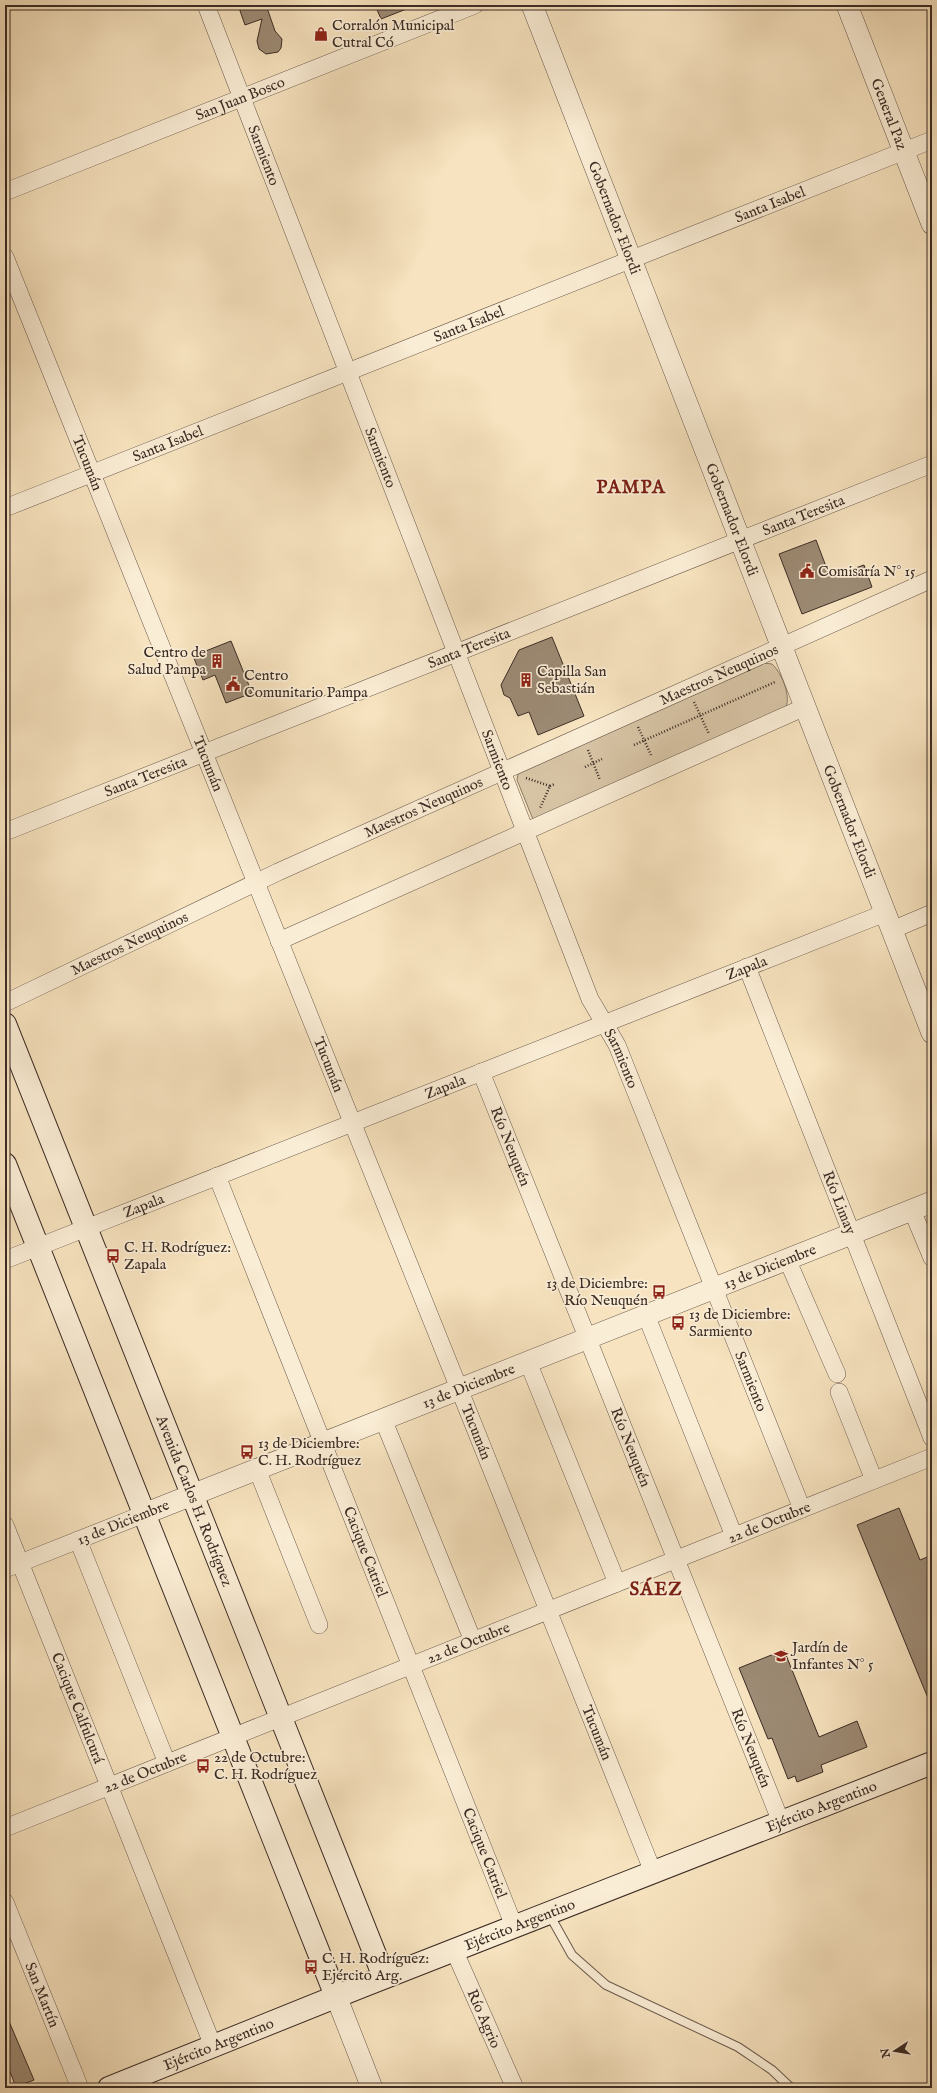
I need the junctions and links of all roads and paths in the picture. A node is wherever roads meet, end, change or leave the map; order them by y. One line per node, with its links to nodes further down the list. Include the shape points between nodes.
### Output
1 (206, 5): 5 (street, Sarmiento)
2 (475, 5): 5 (street, San Juan Bosco)
3 (532, 5): 11 (street, Gobernador Elordi)
4 (847, 5): 7 (street, General Paz)
5 (242, 98): 8 (street, San Juan Bosco); 12 (street, Sarmiento)
6 (932, 140): 7 (street, Santa Isabel)
7 (904, 151): 9 (street, General Paz); 11 (street, Santa Isabel)
8 (5, 192)
9 (932, 224)
10 (5, 257): 14 (street, Tucumán)
11 (631, 260): 12 (street, Santa Isabel); 16 (street, Gobernador Elordi)
12 (348, 372): 14 (street, Santa Isabel); 19 (street, Sarmiento)
13 (932, 464): 16 (street, Santa Teresita)
14 (92, 474): 15 (street, Santa Isabel); 31 (street, Tucumán)
15 (5, 508)
16 (740, 540): 18 (street, Gobernador Elordi); 19 (street, Santa Teresita)
17 (932, 579): 18 (street, Maestros Neuquinos)
18 (781, 646): 24 (street, Gobernador Elordi); 36 (street, Maestros Neuquinos)
19 (456, 653): 31 (street, Santa Teresita); 36 (street, Sarmiento)
20 (773, 676): 21 (path)
21 (775, 682): 22 (path); 25 (path)
22 (778, 687)
23 (692, 698): 25 (path)
24 (805, 707): 43 (street); 46 (street, Gobernador Elordi)
25 (700, 715): 27 (path); 28 (path)
26 (637, 723): 28 (path)
27 (710, 738)
28 (644, 740): 29 (path); 34 (path)
29 (634, 745)
30 (586, 746): 33 (path)
31 (204, 753): 42 (street, Santa Teresita); 44 (street, Tucumán)
32 (602, 759): 33 (path)
33 (593, 763): 35 (path); 40 (path)
34 (655, 763)
35 (585, 767)
36 (502, 771): 43 (street, Sarmiento); 44 (street, Maestros Neuquinos)
37 (520, 776): 39 (path)
38 (555, 784): 39 (path)
39 (550, 786): 41 (path)
40 (603, 787)
41 (538, 810)
42 (5, 832)
43 (525, 832): 47 (street); 51 (street, Sarmiento, via 590,999)
44 (256, 882): 47 (street, Tucumán); 49 (street, Maestros Neuquinos)
45 (932, 913): 46 (street, Zapala)
46 (888, 921): 48 (street, Zapala); 52 (street, Gobernador Elordi)
47 (279, 941): 54 (street, Tucumán)
48 (747, 968): 51 (street, Zapala); 60 (street, Río Limay)
49 (5, 1003)
50 (5, 1024): 59 (main road, Avenida Carlos H. Rodríguez)
51 (604, 1024): 53 (street, Zapala); 65 (street, Sarmiento, via 617,1045)
52 (932, 1033)
53 (481, 1072): 54 (street, Zapala); 67 (street, Río Neuquén)
54 (352, 1123): 56 (street, Zapala); 70 (street, Tucumán)
55 (5, 1164): 61 (main road)
56 (217, 1176): 59 (street, Zapala); 74 (street, Cacique Catriel)
57 (932, 1202): 58 (street, 13 de Diciembre)
58 (912, 1210): 60 (street, 13 de Diciembre); 62 (street)
59 (86, 1228): 61 (street, Zapala); 78 (main road, Avenida Carlos H. Rodríguez)
60 (852, 1234): 64 (street, 13 de Diciembre); 73 (street, Río Limay)
61 (38, 1247): 63 (street, Zapala); 80 (main road)
62 (932, 1258)
63 (5, 1260)
64 (787, 1260): 65 (street, 13 de Diciembre); 69 (street)
65 (714, 1288): 66 (street, 13 de Diciembre); 79 (street, Sarmiento)
66 (646, 1315): 67 (street, 13 de Diciembre); 82 (street)
67 (588, 1338): 68 (street, 13 de Diciembre); 84 (street, Río Neuquén)
68 (528, 1362): 70 (street, 13 de Diciembre); 86 (street)
69 (837, 1374)
70 (459, 1389): 72 (street, 13 de Diciembre); 87 (street, Tucumán)
71 (839, 1392): 77 (street)
72 (383, 1419): 74 (street, 13 de Diciembre); 89 (street)
73 (932, 1438)
74 (323, 1443): 76 (street, 13 de Diciembre); 90 (street, Cacique Catriel)
75 (932, 1457): 77 (street, 22 de Octubre)
76 (257, 1469): 78 (street, 13 de Diciembre); 88 (street)
77 (874, 1480): 79 (street, 22 de Octubre)
78 (192, 1495): 80 (street, 13 de Diciembre); 91 (main road, Avenida Carlos H. Rodríguez)
79 (802, 1509): 82 (street, 22 de Octubre)
80 (144, 1514): 83 (street, 13 de Diciembre); 92 (main road)
81 (5, 1525): 85 (street, Cacique Calfulcurá)
82 (734, 1536): 84 (street, 22 de Octubre)
83 (78, 1540): 85 (street, 13 de Diciembre); 93 (street)
84 (676, 1559): 86 (street, 22 de Octubre); 96 (street, Río Neuquén)
85 (12, 1566): 95 (street, Cacique Calfulcurá)
86 (617, 1583): 87 (street, 22 de Octubre)
87 (548, 1611): 89 (street, 22 de Octubre); 98 (street, Tucumán)
88 (320, 1625)
89 (473, 1641): 90 (street, 22 de Octubre)
90 (411, 1666): 91 (street, 22 de Octubre); 101 (street, Cacique Catriel)
91 (281, 1718): 92 (street, 22 de Octubre); 103 (main road, Avenida Carlos H. Rodríguez)
92 (232, 1737): 93 (street, 22 de Octubre); 104 (main road)
93 (167, 1763): 95 (street, 22 de Octubre)
94 (932, 1763): 96 (main road, Ejército Argentino)
95 (109, 1786): 97 (street, 22 de Octubre); 105 (street, Cacique Calfulcurá)
96 (781, 1822): 98 (main road, Ejército Argentino)
97 (5, 1828)
98 (653, 1872): 100 (main road, Ejército Argentino)
99 (5, 1902): 106 (street, San Martín)
100 (548, 1913): 101 (main road, Ejército Argentino); 110 (lane, via 572,1955 606,1986 738,2047 772,2070)
101 (514, 1926): 102 (main road, Ejército Argentino)
102 (454, 1950): 103 (main road, Ejército Argentino); 109 (street, Río Agrio)
103 (384, 1977): 104 (main road, Ejército Argentino)
104 (336, 1996): 105 (main road, Ejército Argentino); 108 (street)
105 (213, 2046): 107 (main road, Ejército Argentino)
106 (80, 2088)
107 (109, 2088)
108 (372, 2088)
109 (515, 2088)
110 (791, 2088)

